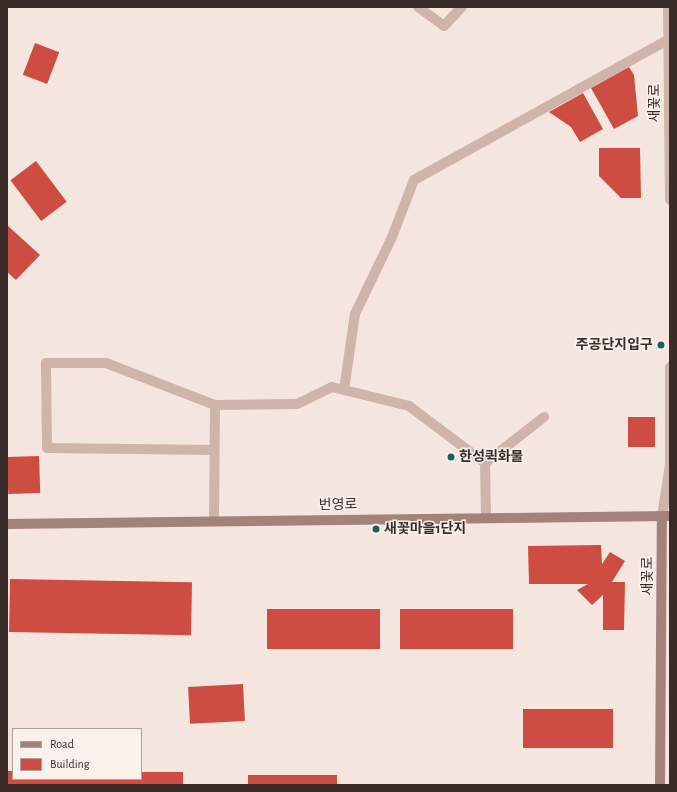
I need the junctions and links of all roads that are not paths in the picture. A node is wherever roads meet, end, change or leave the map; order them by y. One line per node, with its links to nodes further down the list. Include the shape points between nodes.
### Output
1 (418, 7): 2 (street, via 444,26)
2 (462, 7)
3 (668, 7): 4 (street, 새꽃로)
4 (669, 39): 5 (street, 새꽃로); 7 (street, via 414,180 392,238 355,314)
5 (670, 200)
6 (670, 367): 12 (street, 새꽃로, via 670,464)
7 (344, 390): 8 (street, via 332,387 297,404); 11 (street, via 409,406)
8 (215, 405): 10 (street); 10 (street, via 106,363 46,363 47,448)
9 (544, 417): 11 (street)
10 (214, 450): 14 (street)
11 (485, 463): 13 (street)
12 (666, 516): 13 (street, 번영로); 16 (street, 새꽃로)
13 (486, 518): 14 (street, 번영로)
14 (214, 520): 15 (street, 번영로)
15 (7, 524)
16 (660, 785)

